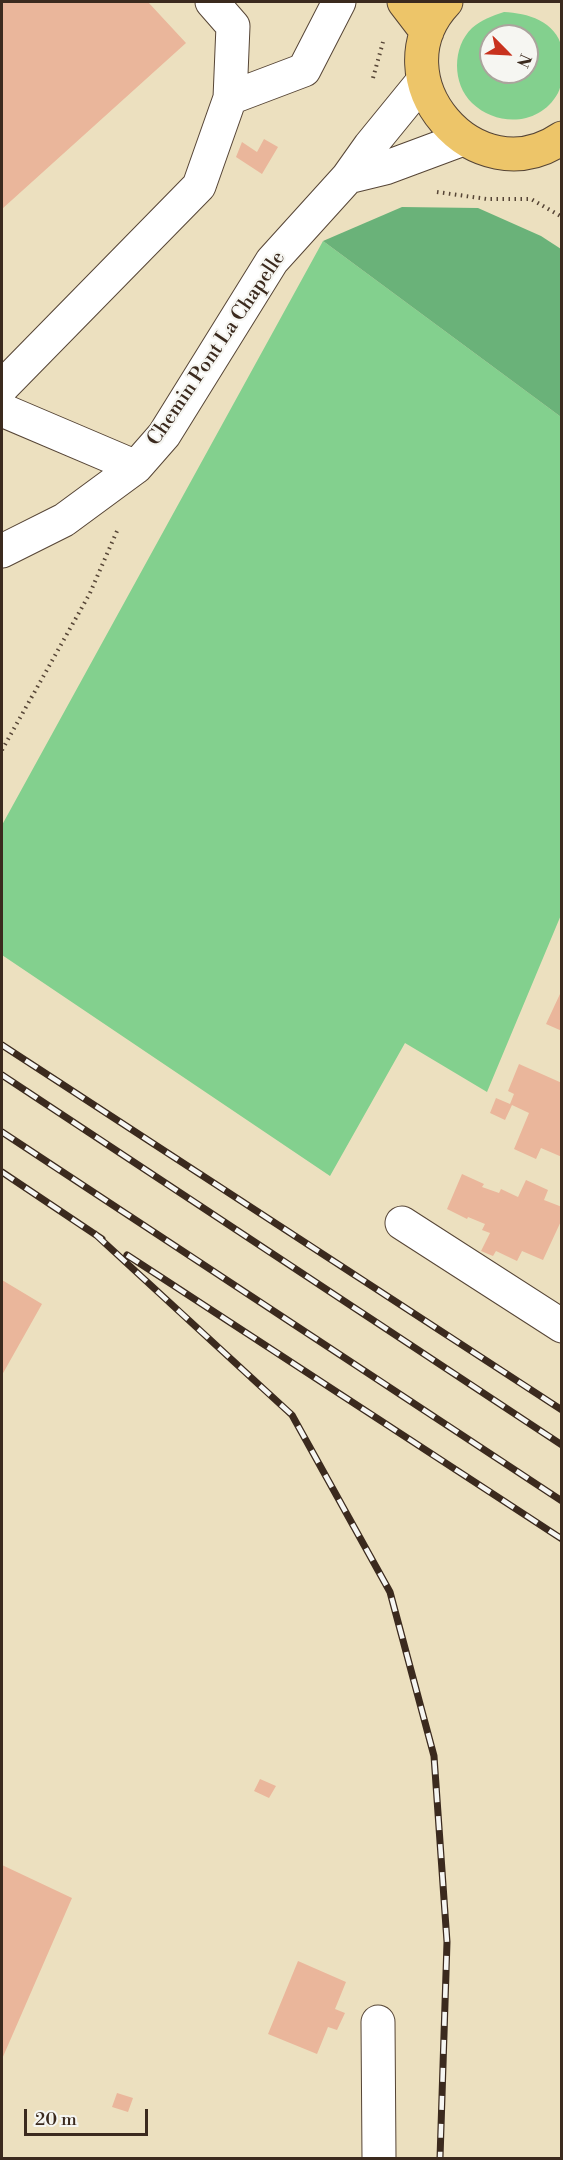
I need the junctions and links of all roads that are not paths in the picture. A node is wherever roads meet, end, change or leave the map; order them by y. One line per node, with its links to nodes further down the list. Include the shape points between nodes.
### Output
1 (212, 2): 7 (street, via 233,26)
2 (339, 2): 7 (street, via 304,70)
3 (404, 2): 5 (main road)
4 (446, 2): 5 (main road)
5 (427, 32): 6 (main road)
6 (423, 81): 8 (main road, via 437,114); 10 (street, Chemin Pont La Chapelle)
7 (230, 98): 11 (street, via 199,186)
8 (464, 139): 9 (main road, via 490,151 520,153); 10 (street)
9 (557, 147)
10 (348, 177): 13 (street, Chemin Pont La Chapelle, via 272,261 164,435)
11 (2, 387)
12 (2, 410): 13 (street)
13 (136, 467): 14 (street, Chemin Pont La Chapelle, via 64,520)
14 (2, 551)
15 (402, 1223): 16 (street)
16 (561, 1326)
17 (378, 2022): 18 (street)
18 (379, 2158)

